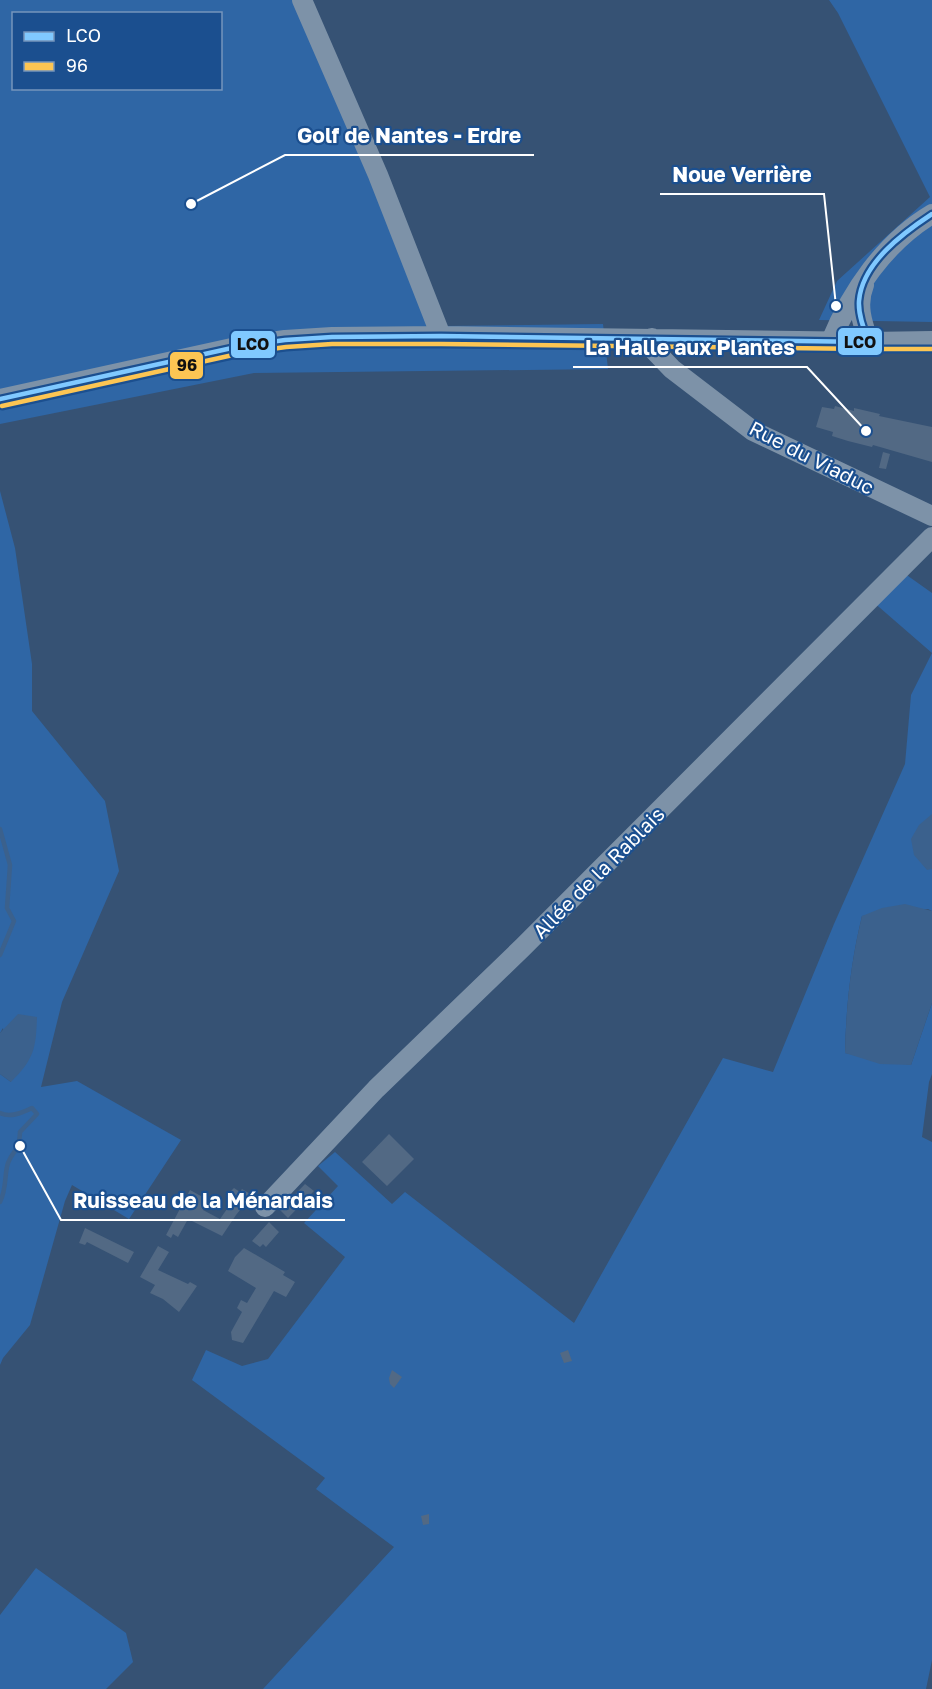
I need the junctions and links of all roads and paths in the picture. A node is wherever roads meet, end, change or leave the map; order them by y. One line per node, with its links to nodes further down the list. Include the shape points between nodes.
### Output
1 (302, 0): 4 (street)
2 (932, 214): 3 (street, via 895,242)
3 (867, 277): 7 (street, via 848,302); 8 (street, via 859,302)
4 (441, 336): 5 (street); 9 (street, via 332,337 241,346)
5 (652, 338): 7 (street); 10 (street, Rue du Viaduc, via 652,348 672,369 753,431)
6 (932, 340): 8 (street)
7 (831, 341): 8 (street)
8 (869, 342)
9 (0, 399)
10 (932, 516)
11 (932, 537): 12 (street, Allée de la Rablais, via 376,1089)
12 (265, 1207)

